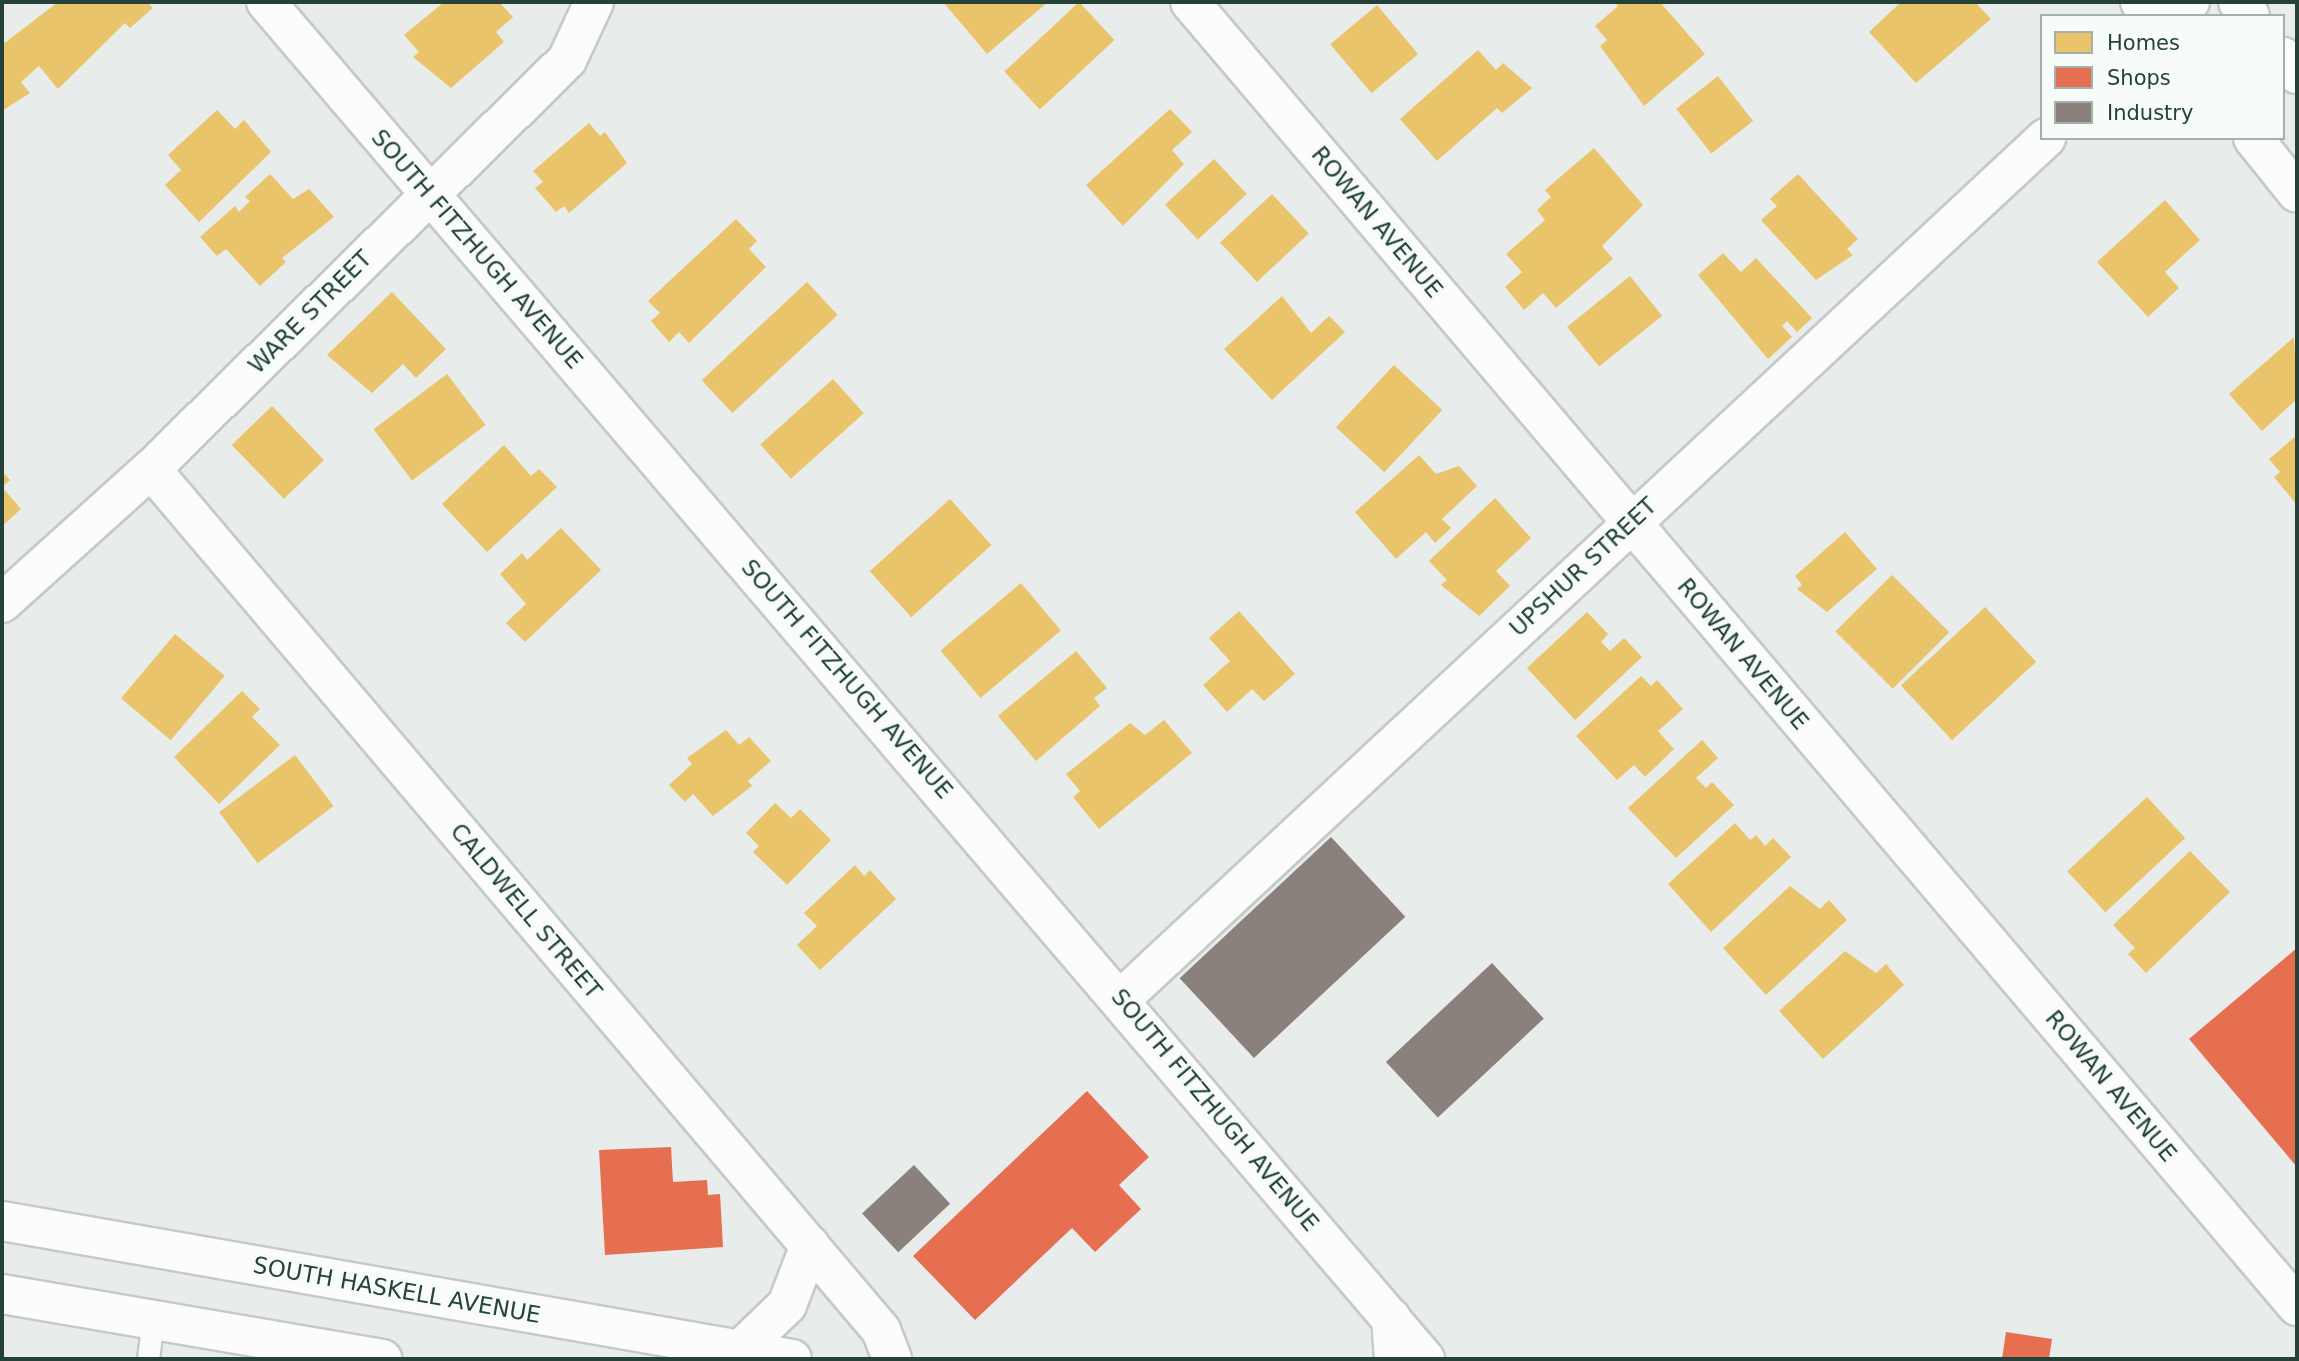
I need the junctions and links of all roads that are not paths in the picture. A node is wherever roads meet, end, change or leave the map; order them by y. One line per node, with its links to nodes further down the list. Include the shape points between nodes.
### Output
1 (265, 2): 9 (street, SOUTH FITZHUGH AVENUE)
2 (594, 2): 9 (street, WARE STREET, via 567,60)
3 (1190, 2): 11 (street, ROWAN AVENUE)
4 (2285, 59): 5 (street)
5 (2297, 74)
6 (2044, 140): 11 (street, UPSHUR STREET)
7 (2255, 140): 8 (street)
8 (2297, 193)
9 (429, 194): 10 (street, WARE STREET); 13 (street, SOUTH FITZHUGH AVENUE)
10 (150, 469): 12 (street, WARE STREET); 15 (street, CALDWELL STREET)
11 (1631, 522): 13 (street, UPSHUR STREET); 17 (street, ROWAN AVENUE)
12 (2, 603)
13 (1121, 999): 18 (street, SOUTH FITZHUGH AVENUE)
14 (2, 1220): 20 (street, SOUTH HASKELL AVENUE)
15 (810, 1245): 20 (street, via 787,1305); 24 (street, CALDWELL STREET, via 881,1330)
16 (2, 1294): 19 (street)
17 (2297, 1306)
18 (1391, 1318): 25 (street); 26 (street, SOUTH FITZHUGH AVENUE)
19 (153, 1320): 21 (lane); 22 (street)
20 (740, 1350): 23 (street, SOUTH HASKELL AVENUE)
21 (148, 1359)
22 (382, 1359)
23 (792, 1359)
24 (892, 1359)
25 (1394, 1359)
26 (1424, 1359)

